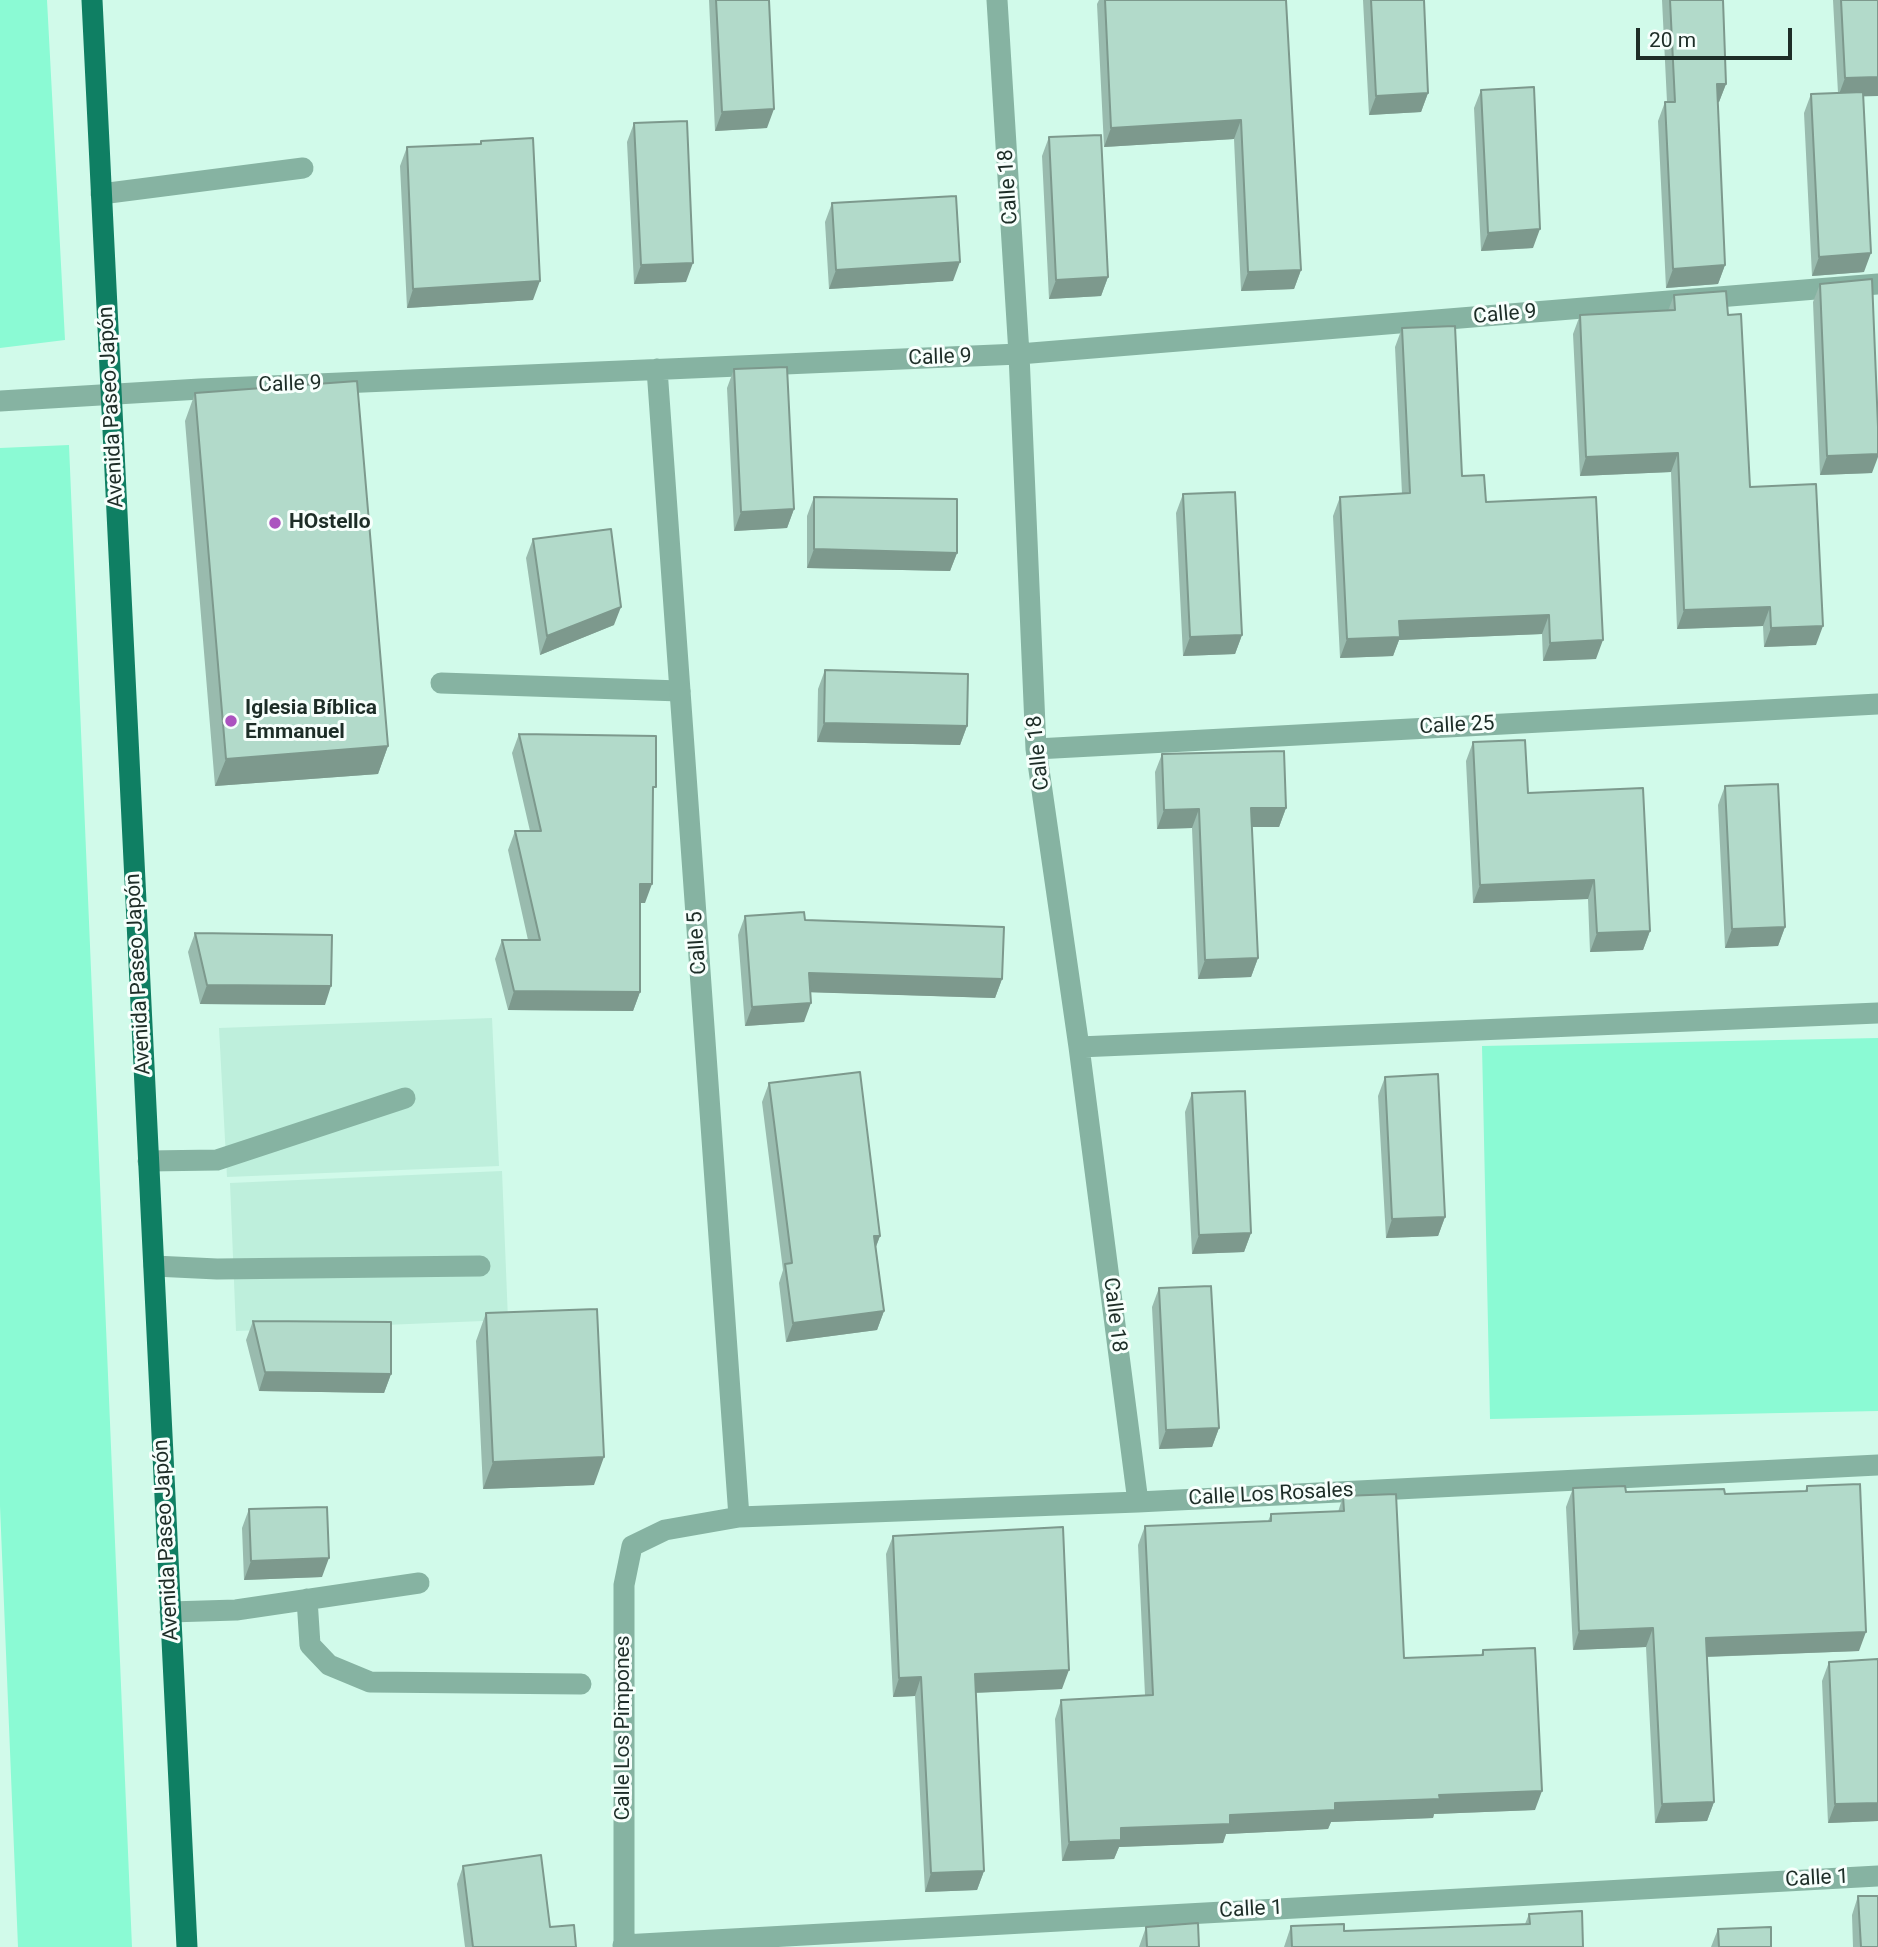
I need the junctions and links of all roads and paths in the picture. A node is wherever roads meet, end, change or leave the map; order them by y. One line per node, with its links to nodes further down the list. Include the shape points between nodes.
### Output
1 (92, 0): 4 (main road, Avenida Paseo Japón)
2 (997, 0): 6 (street, Calle 18)
3 (303, 168): 4 (street)
4 (101, 194): 8 (main road, Avenida Paseo Japón)
5 (1878, 284): 6 (street, Calle 9)
6 (1019, 354): 7 (street, Calle 9); 13 (street, Calle 18)
7 (657, 369): 8 (street, Calle 9); 11 (street, Calle 5)
8 (112, 394): 9 (street, Calle 9); 17 (main road, Avenida Paseo Japón)
9 (0, 401)
10 (441, 683): 11 (street)
11 (680, 691): 22 (street, Calle 5)
12 (1878, 704): 13 (street, Calle 25)
13 (1036, 749): 15 (street, Calle 18)
14 (1878, 1013): 15 (street)
15 (1079, 1046): 21 (street, Calle 18)
16 (405, 1098): 17 (street, via 217,1160)
17 (148, 1161): 18 (main road, Avenida Paseo Japón)
18 (153, 1266): 19 (street); 26 (main road, Avenida Paseo Japón)
19 (480, 1266)
20 (1878, 1465): 21 (street, Calle Los Rosales)
21 (1139, 1502): 22 (street, Calle Los Rosales)
22 (739, 1517): 23 (street, Calle Los Rosales)
23 (664, 1530): 29 (street, Calle Los Pimpones, via 632,1546 624,1585)
24 (419, 1583): 25 (street)
25 (307, 1599): 26 (street); 27 (street, via 310,1645 329,1665 370,1682)
26 (170, 1612): 30 (main road, Avenida Paseo Japón)
27 (580, 1684)
28 (1878, 1876): 29 (street, Calle 1)
29 (624, 1946)
30 (187, 1947)

